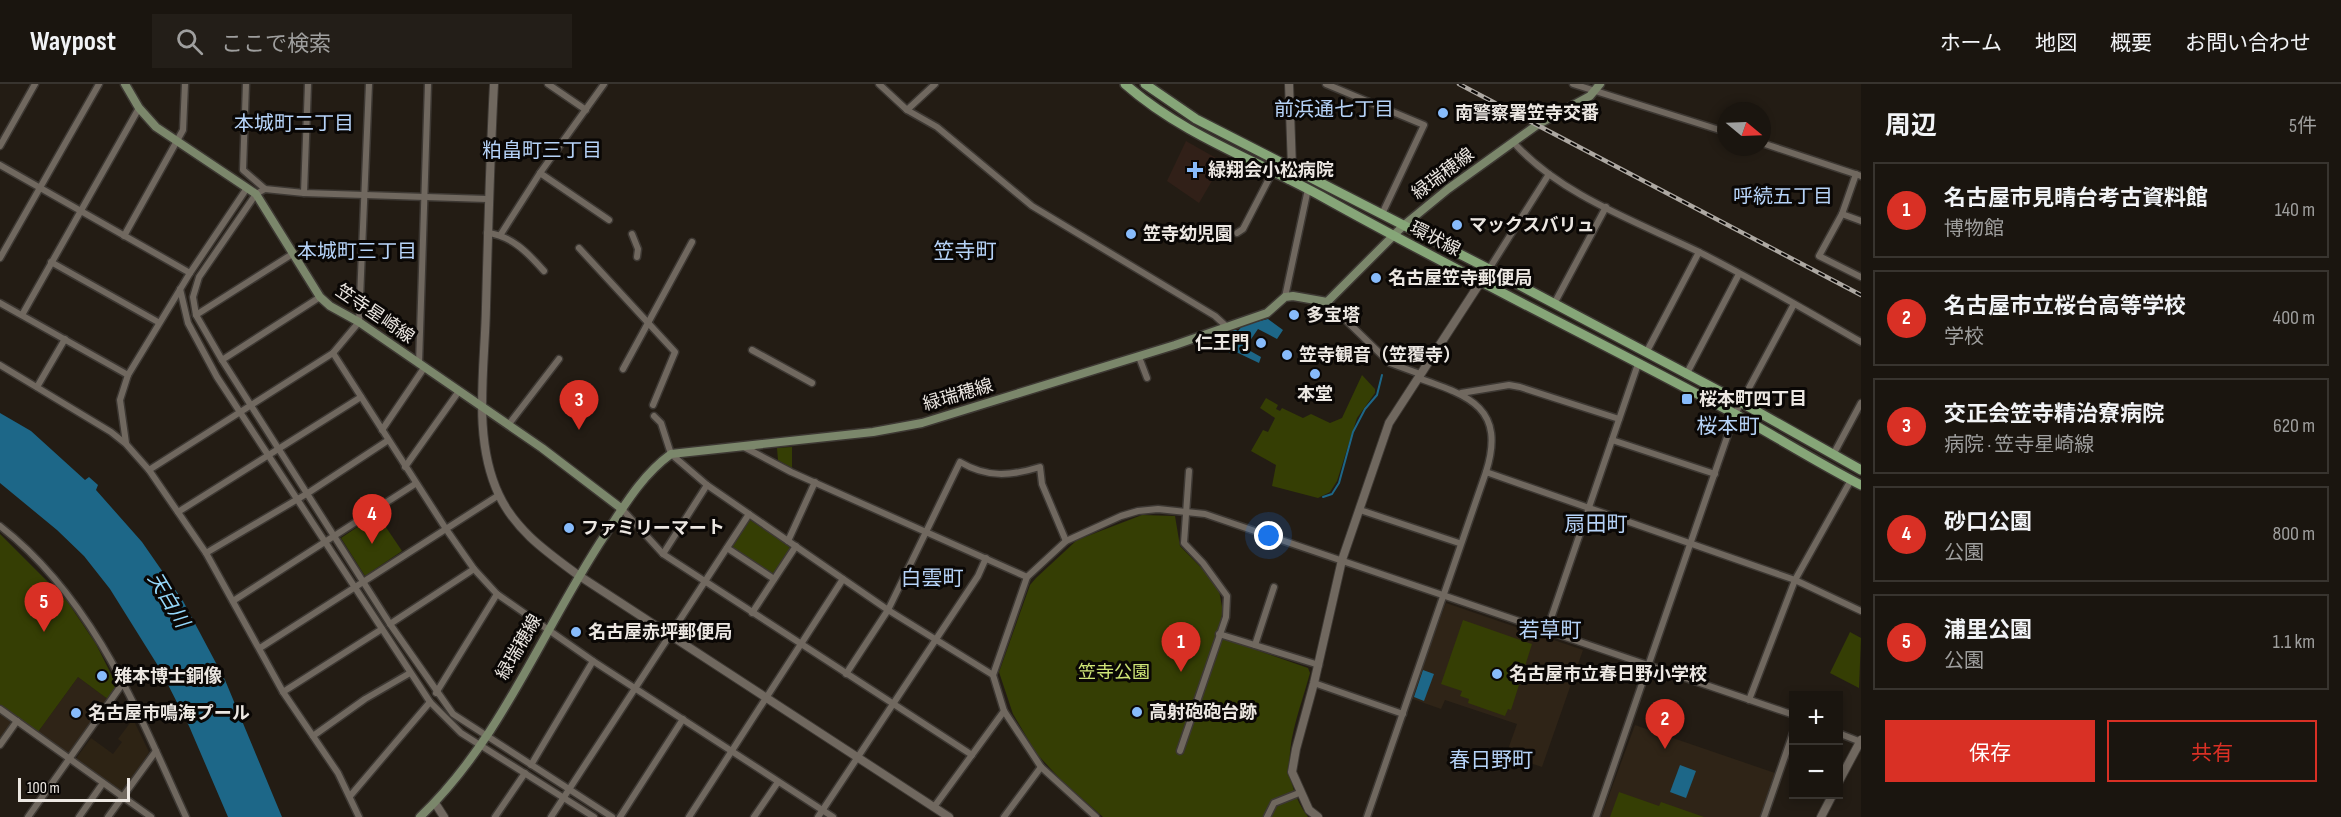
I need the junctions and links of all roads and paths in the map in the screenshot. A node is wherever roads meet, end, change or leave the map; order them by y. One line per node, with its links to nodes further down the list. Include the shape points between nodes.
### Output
1 (35, 84): 26 (street)
2 (99, 84): 35 (street)
3 (125, 84): 20 (main road, 笠寺星崎線)
4 (185, 84): 24 (street, via 183,130)
5 (246, 84): 37 (street, via 243,170)
6 (308, 84): 39 (street)
7 (369, 84): 41 (street)
8 (429, 84): 42 (street)
9 (494, 84): 43 (street)
10 (548, 84): 21 (street)
11 (604, 84): 21 (street)
12 (879, 84): 22 (street)
13 (935, 84): 22 (street)
14 (1125, 84): 31 (main road, 環状線, via 1189,131)
15 (1145, 84): 29 (main road, 環状線, via 1196,119)
16 (1289, 84): 29 (street)
17 (1326, 84): 46 (street, via 1424,125)
18 (1573, 84): 19 (street)
19 (1597, 87): 23 (street); 25 (main road, 緑瑞穂線, via 1590,96 1542,122)
20 (139, 108): 24 (main road, 笠寺星崎線); 45 (street)
21 (586, 110): 30 (street)
22 (908, 110): 82 (street, via 937,127 1032,206)
23 (1717, 129)
24 (177, 142): 36 (main road, 笠寺星崎線); 55 (street)
25 (1514, 143): 32 (street, via 1534,165); 50 (main road, 緑瑞穂線)
26 (0, 146)
27 (1771, 146): 33 (street)
28 (0, 165): 35 (street)
29 (1292, 167): 34 (street); 46 (main road, 環状線)
30 (540, 173): 48 (street); 53 (street)
31 (1272, 173): 34 (main road, 環状線); 52 (street)
32 (1549, 174): 44 (street); 64 (street)
33 (1859, 175): 47 (street)
34 (1289, 180): 38 (main road, 環状線)
35 (39, 188): 45 (street); 62 (street)
36 (247, 188): 40 (main road, 笠寺星崎線); 66 (street)
37 (265, 189): 39 (street); 40 (street)
38 (1308, 189): 56 (main road, 環状線); 72 (street)
39 (304, 193): 41 (street)
40 (256, 194): 60 (main road, 笠寺星崎線); 78 (street, via 199,277 193,297)
41 (365, 194): 42 (street); 80 (street)
42 (424, 197): 43 (street); 93 (street)
43 (487, 199): 51 (street)
44 (1606, 207): 59 (street); 75 (street)
45 (80, 211): 55 (street); 63 (street)
46 (1382, 214): 50 (main road, 環状線)
47 (1842, 214): 49 (street); 68 (street, via 1820,256)
48 (609, 220)
49 (1861, 221)
50 (1403, 226): 56 (main road, 緑瑞穂線); 64 (main road, 環状線)
51 (487, 232): 53 (street); 108 (street)
52 (1237, 233)
53 (501, 234): 65 (street, via 528,253)
54 (632, 234): 61 (street)
55 (124, 236): 66 (street)
56 (1393, 237): 69 (main road, 環状線); 73 (main road, 緑瑞穂線)
57 (692, 242): 81 (street)
58 (579, 248): 81 (street)
59 (1699, 252): 67 (street); 87 (street)
60 (294, 253): 71 (main road, 笠寺星崎線); 78 (street)
61 (638, 257)
62 (0, 258)
63 (51, 262): 77 (street); 79 (street)
64 (1489, 269): 69 (street); 75 (main road, 環状線)
65 (544, 271)
66 (189, 273): 70 (street)
67 (1739, 274): 76 (street); 96 (street)
68 (1861, 277)
69 (1480, 282): 92 (main road, 環状線); 97 (street)
70 (180, 289): 79 (street); 109 (street, via 188,323)
71 (320, 297): 80 (main road, 笠寺星崎線); 90 (street)
72 (1285, 297): 73 (main road); 82 (main road, 緑瑞穂線, via 1267,313)
73 (1327, 302): 97 (street, via 1390,363)
74 (0, 303): 77 (street)
75 (1554, 304): 87 (main road, 環状線)
76 (1794, 304): 84 (street); 104 (street)
77 (22, 315): 83 (street)
78 (196, 315): 90 (street)
79 (158, 322): 95 (street)
80 (358, 322): 86 (street); 93 (main road, 笠寺星崎線)
81 (648, 324): 94 (street); 107 (street, via 675,352)
82 (1226, 326): 88 (main road, 緑瑞穂線)
83 (65, 339): 95 (street); 100 (street)
84 (1861, 342)
85 (752, 350): 99 (street)
86 (333, 353): 103 (street); 106 (street)
87 (1646, 353): 96 (main road, 環状線)
88 (1139, 357): 98 (street); 118 (main road, 緑瑞穂線, via 922,423 861,434)
89 (559, 359): 113 (street)
90 (222, 360): 106 (street)
91 (0, 364): 100 (street)
92 (1638, 364): 110 (main road, 環状線); 112 (street)
93 (422, 366): 101 (main road, 笠寺星崎線); 114 (street)
94 (623, 369)
95 (128, 375): 117 (street, via 120,400)
96 (1686, 375): 104 (main road, 環状線)
97 (1419, 376): 102 (street); 139 (street, via 1389,423)
98 (1147, 378)
99 (812, 383)
100 (37, 387): 117 (street)
101 (459, 391): 108 (main road, 笠寺星崎線); 123 (street)
102 (1461, 393): 112 (street, via 1509,385); 127 (street, via 1489,422 1493,438)
103 (361, 397): 114 (street); 119 (street)
104 (1742, 403): 110 (street); 122 (main road, 環状線)
105 (1861, 403): 122 (street)
106 (250, 405): 109 (street); 119 (street)
107 (653, 405)
108 (483, 406): 113 (main road, 笠寺星崎線); 135 (street, via 485,446)
109 (238, 412): 120 (street); 124 (street)
110 (1735, 414): 128 (street); 129 (main road, 環状線)
111 (654, 416): 121 (street, via 661,423)
112 (1619, 419): 115 (street)
113 (508, 424): 138 (main road, 笠寺星崎線)
114 (382, 430): 116 (street)
115 (1612, 440): 128 (street); 137 (street)
116 (387, 441): 123 (street); 134 (street)
117 (126, 444): 124 (street)
118 (742, 446): 121 (main road, 緑瑞穂線); 130 (street)
119 (280, 449): 120 (street); 134 (street)
120 (269, 454): 136 (street); 140 (street)
121 (671, 454): 132 (street); 138 (main road, 緑瑞穂線, via 653,467)
122 (1833, 455): 125 (main road, 環状線)
123 (405, 467): 131 (street)
124 (149, 470): 140 (street)
125 (1861, 470)
126 (1189, 471): 141 (street)
127 (1486, 472): 137 (street); 150 (street)
128 (1715, 474): 151 (street)
129 (1851, 480): 133 (main road, 環状線); 163 (street)
130 (815, 482): 145 (street); 147 (street)
131 (415, 484): 144 (street); 146 (street)
132 (707, 485): 142 (street); 155 (street)
133 (1861, 485)
134 (308, 493): 136 (street); 146 (street)
135 (499, 495): 144 (street); 159 (street, via 524,533)
136 (298, 499): 149 (street); 154 (street)
137 (1589, 507): 151 (street); 177 (street)
138 (622, 509): 155 (street); 159 (main road, 緑瑞穂線)
139 (1360, 510): 150 (street); 157 (street)
140 (178, 512): 154 (street)
141 (1186, 512): 148 (street, via 1138,511); 157 (street, via 1205,514); 178 (street, via 1184,543 1227,596)
142 (749, 514): 147 (street); 153 (street)
143 (0, 526): 190 (street, via 71,597)
144 (446, 529): 158 (street); 164 (street)
145 (926, 532): 148 (street, via 960,462 982,472 1003,475 1040,467 1042,484); 156 (street); 171 (street)
146 (337, 537): 149 (street); 164 (street)
147 (788, 541): 152 (street)
148 (1066, 541): 160 (street)
149 (327, 543): 167 (street); 170 (street)
150 (1459, 543): 169 (street)
151 (1692, 543): 163 (street); 186 (street)
152 (796, 546): 161 (street); 162 (street)
153 (727, 549): 161 (street); 165 (street)
154 (206, 553): 170 (street)
155 (663, 554): 165 (street)
156 (986, 558): 160 (street); 180 (street)
157 (1342, 560): 169 (street); 185 (street)
158 (474, 569): 168 (street); 174 (street)
159 (578, 575): 176 (main road, 緑瑞穂線); 179 (street)
160 (1027, 577): 189 (street)
161 (774, 579): 173 (street)
162 (843, 579): 171 (street); 181 (street)
163 (1795, 580): 172 (street); 196 (street)
164 (364, 582): 167 (street); 174 (street)
165 (704, 582): 173 (street); 179 (street)
166 (1274, 587): 182 (street)
167 (355, 588): 175 (street); 183 (street)
168 (497, 594): 176 (street); 194 (street)
169 (1444, 595): 177 (street); 202 (street)
170 (233, 601): 183 (street)
171 (888, 609): 180 (street); 188 (street)
172 (1861, 611)
173 (752, 613): 181 (street)
174 (390, 624): 194 (street)
175 (381, 629): 187 (street); 193 (street)
176 (548, 630): 184 (street); 207 (main road, 緑瑞穂線)
177 (1547, 630): 186 (street)
178 (1220, 634): 182 (street); 213 (street)
179 (670, 635): 192 (street); 195 (street)
180 (936, 639): 189 (street); 198 (street)
181 (801, 645): 188 (street); 195 (street)
182 (1255, 645): 185 (street)
183 (260, 648): 193 (street)
184 (593, 661): 192 (street); 218 (street)
185 (1319, 665): 191 (street)
186 (1648, 666): 196 (street); 258 (street)
187 (410, 674): 197 (street); 206 (street, via 365,699)
188 (846, 674): 198 (street)
189 (993, 675): 200 (street)
190 (123, 683): 214 (street); 217 (street)
191 (1314, 683): 202 (street); 225 (street, via 1292,772)
192 (635, 687): 203 (street); 224 (street)
193 (283, 692): 206 (street)
194 (436, 693): 207 (street, via 453,714)
195 (767, 698): 212 (street); 216 (street)
196 (1749, 700): 201 (street)
197 (430, 702): 211 (street, via 441,716); 226 (street)
198 (892, 705): 215 (street); 216 (street)
199 (0, 709): 204 (street)
200 (1004, 711): 215 (street); 219 (street)
201 (1789, 713)
202 (1403, 714): 257 (street)
203 (683, 719): 212 (street); 246 (street)
204 (17, 721): 210 (street); 217 (street)
205 (1843, 734): 208 (street)
206 (313, 736): 226 (street)
207 (487, 736): 211 (main road, 緑瑞穂線); 218 (street)
208 (1861, 741): 221 (street)
209 (1789, 744): 259 (street)
210 (0, 745)
211 (481, 746): 220 (street); 230 (main road, 緑瑞穂線)
212 (732, 751): 222 (street); 247 (street)
213 (1180, 751)
214 (156, 752): 227 (street); 239 (street)
215 (972, 755): 231 (street)
216 (858, 758): 231 (street); 233 (street)
217 (70, 759): 223 (street); 235 (street)
218 (531, 765): 224 (street)
219 (1041, 767): 232 (street); 252 (street)
220 (525, 773): 228 (street); 242 (street)
221 (1843, 775)
222 (778, 782): 233 (street); 248 (street)
223 (103, 783): 227 (street); 236 (street)
224 (569, 790): 228 (street); 245 (street)
225 (1299, 793): 255 (street, via 1274,803); 256 (street)
226 (351, 795): 240 (street)
227 (123, 797): 237 (street); 238 (street)
228 (564, 797): 243 (street); 244 (street)
229 (1831, 799): 260 (street)
230 (435, 803): 234 (street); 241 (main road, 緑瑞穂線)
231 (934, 807): 251 (street)
232 (1086, 809): 253 (street); 254 (street)
233 (822, 810): 249 (street); 250 (street)
234 (440, 815)
235 (28, 817)
236 (79, 817)
237 (108, 817)
238 (152, 817)
239 (186, 817)
240 (359, 817)
241 (420, 817)
242 (495, 817)
243 (551, 817)
244 (594, 817)
245 (612, 817)
246 (620, 817)
247 (689, 817)
248 (754, 817)
249 (818, 817)
250 (833, 817)
251 (949, 817)
252 (1004, 817)
253 (1080, 817)
254 (1096, 817)
255 (1266, 817)
256 (1318, 817)
257 (1367, 817)
258 (1596, 817)
259 (1764, 817)
260 (1821, 817)

